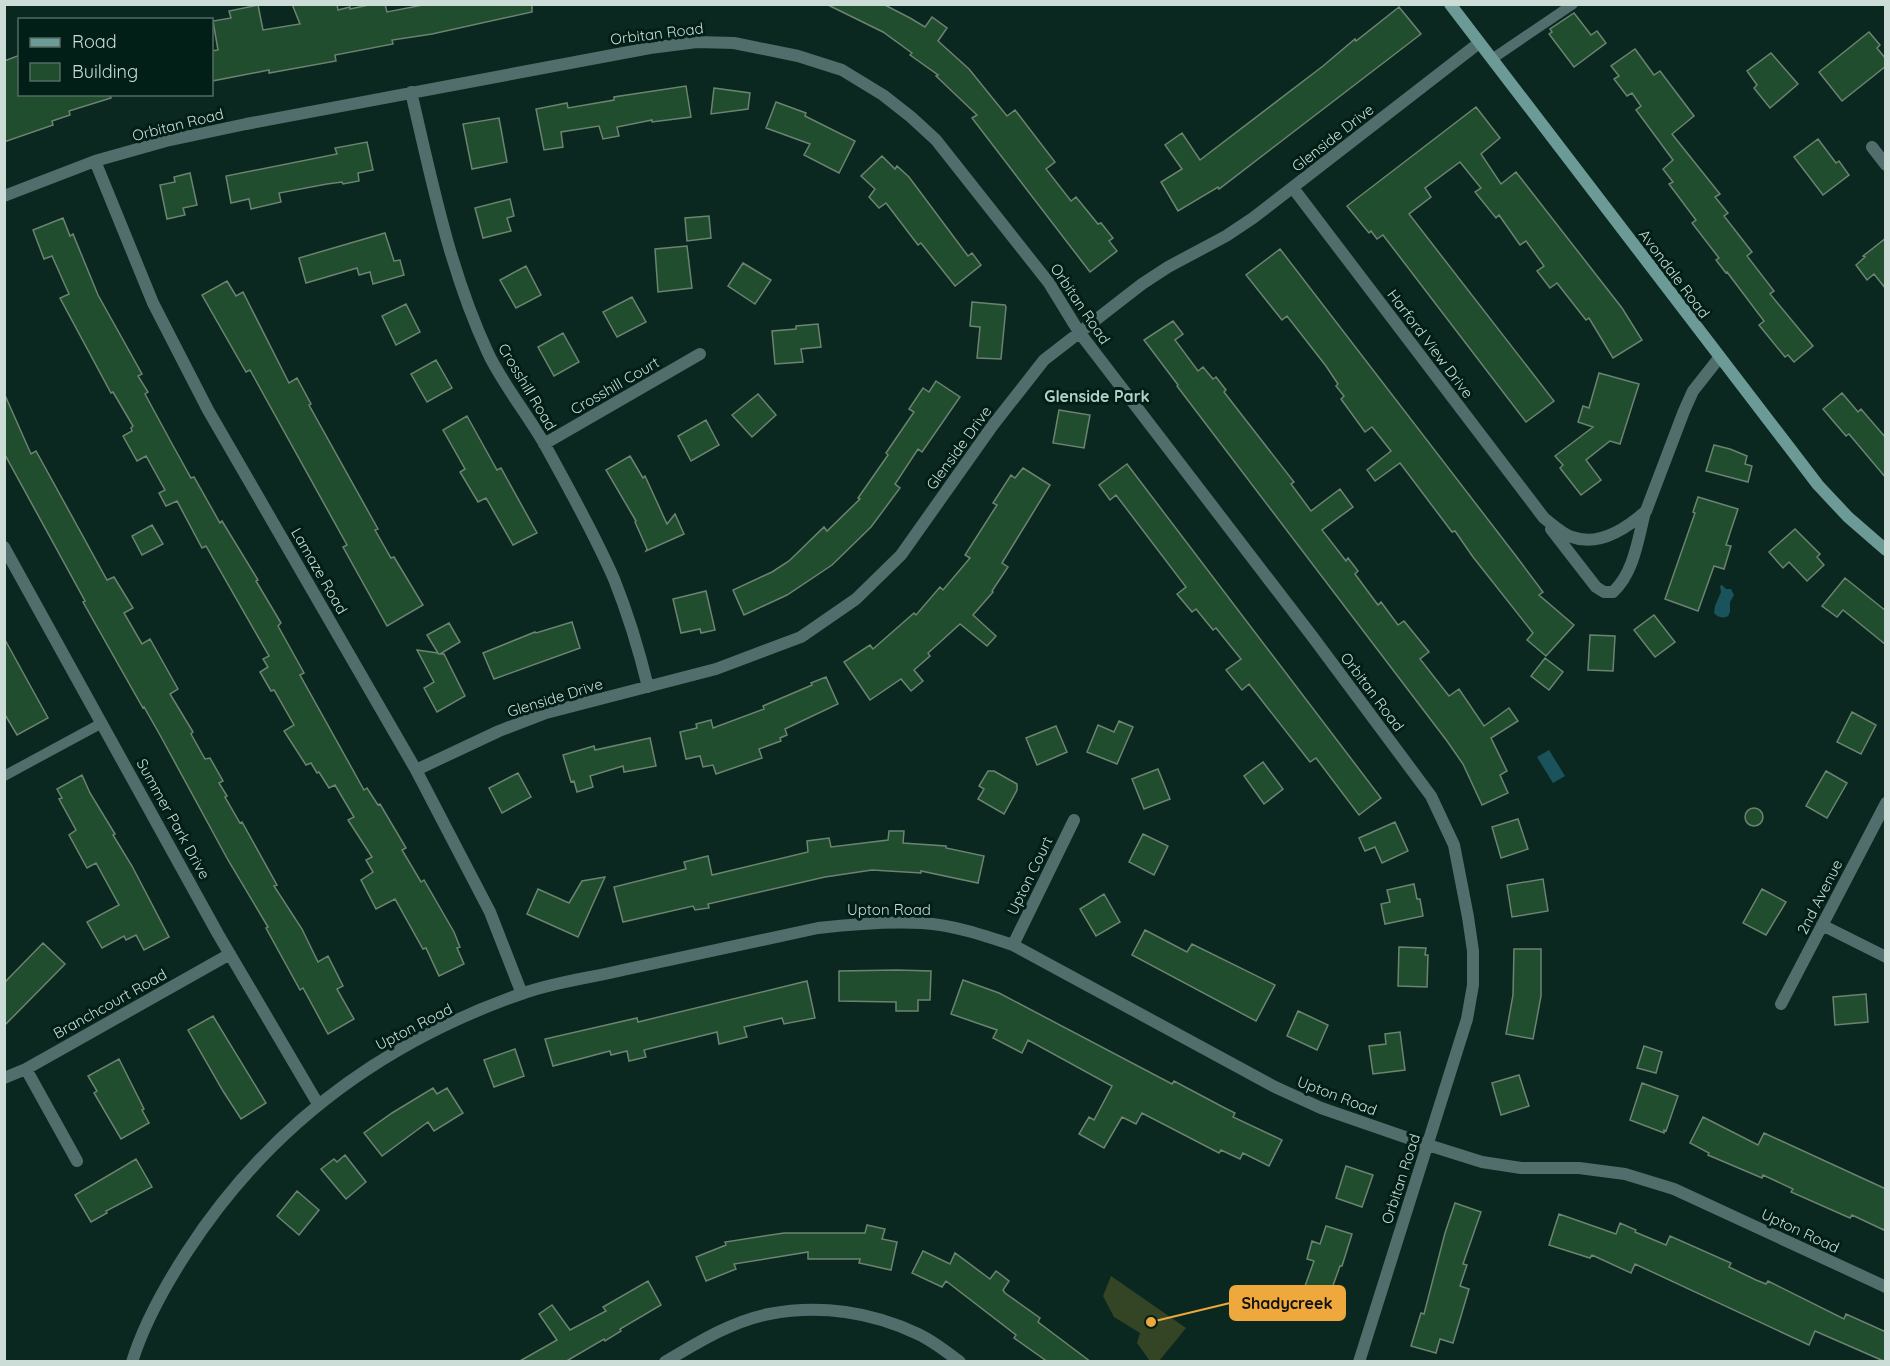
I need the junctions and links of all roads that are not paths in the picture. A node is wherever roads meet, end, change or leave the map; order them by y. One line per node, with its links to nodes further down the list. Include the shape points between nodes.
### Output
1 (1450, 4): 3 (street, Avondale Road)
2 (1573, 4): 4 (lane)
3 (1479, 43): 4 (street, Avondale Road); 9 (street, Glenside Drive)
4 (1492, 59): 13 (street, Avondale Road)
5 (411, 92): 7 (street, Orbitan Road, via 200,134); 11 (street, Orbitan Road, via 698,42 766,48 842,70 883,95 936,140 1049,284); 14 (street, Crosshill Road, via 444,234 470,312 489,356)
6 (1872, 147): 8 (street)
7 (95, 161): 10 (street, Orbitan Road); 21 (street, Lamaze Road, via 153,303 208,410)
8 (1886, 165)
9 (1293, 188): 11 (street, Glenside Drive, via 1226,236 1142,284); 16 (street, Harford View Drive)
10 (4, 196)
11 (1079, 332): 19 (street, Glenside Drive, via 1044,360 901,555 856,599 801,637 716,669); 34 (street, Orbitan Road, via 1431,796 1454,845 1473,951 1473,985 1467,1019)
12 (700, 354): 14 (street, Crosshill Court)
13 (1719, 358): 15 (street, Harford View Drive, via 1684,411); 18 (street, Avondale Road, via 1818,485)
14 (544, 444): 19 (street, Crosshill Road, via 613,578)
15 (1646, 511): 16 (street, Harford View Drive, via 1621,530 1600,538 1572,538); 16 (street, Harford View Drive, via 1632,562 1623,583 1613,592 1596,587)
16 (1544, 518)
17 (4, 547): 20 (street, Summer Park Drive)
18 (1886, 550)
19 (648, 687): 21 (street, Glenside Drive, via 546,713)
20 (102, 723): 22 (lane); 27 (street, Summer Park Drive)
21 (416, 770): 29 (street, Lamaze Road, via 490,912)
22 (4, 776)
23 (1886, 803): 25 (street, 2nd Avenue)
24 (1074, 820): 26 (street, Upton Court)
25 (1822, 925): 28 (street); 30 (street, 2nd Avenue)
26 (1013, 945): 29 (street, Upton Road, via 923,923 858,923 807,930); 34 (street, Upton Road, via 1275,1087 1321,1108)
27 (230, 954): 31 (street, Branchcourt Road); 33 (street, Summer Park Drive)
28 (1886, 957)
29 (522, 994): 33 (street, Upton Road, via 407,1045)
30 (1781, 1004)
31 (26, 1069): 32 (street, Branchcourt Road); 35 (street)
32 (4, 1078)
33 (318, 1104): 37 (street, Upton Road, via 252,1167 203,1228 154,1309)
34 (1428, 1145): 36 (street, Upton Road, via 1482,1162 1521,1168 1579,1168 1647,1180); 40 (street, Orbitan Road)
35 (77, 1161)
36 (1886, 1287)
37 (132, 1362)
38 (665, 1362): 39 (street, via 703,1340 767,1314 796,1310 853,1312 886,1322 919,1334)
39 (960, 1362)
40 (1359, 1362)

